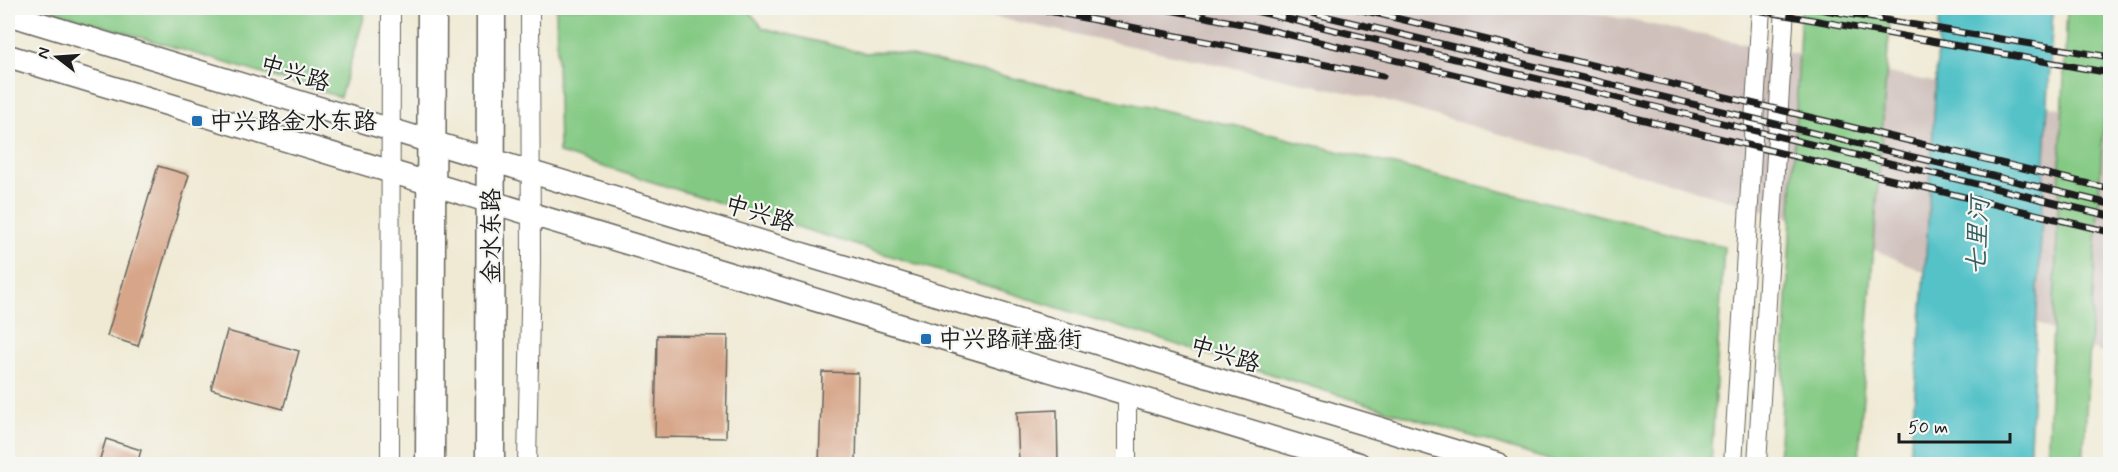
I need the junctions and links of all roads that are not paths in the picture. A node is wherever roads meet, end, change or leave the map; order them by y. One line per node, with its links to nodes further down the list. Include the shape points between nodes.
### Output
1 (391, 8): 9 (street)
2 (432, 8): 10 (main road)
3 (491, 8): 11 (main road, 金水东路)
4 (530, 8): 13 (street)
5 (1761, 8): 25 (street)
6 (1785, 8): 26 (street)
7 (8, 14): 9 (street, 中兴路)
8 (8, 56): 12 (street)
9 (391, 130): 10 (street, 中兴路); 12 (street)
10 (431, 142): 11 (street, 中兴路); 14 (main road)
11 (491, 160): 13 (street, 中兴路); 15 (main road, 金水东路)
12 (391, 172): 14 (street); 18 (street)
13 (530, 172): 16 (street); 24 (street, 中兴路)
14 (431, 184): 15 (street); 19 (main road)
15 (491, 202): 16 (street); 20 (main road, 金水东路)
16 (531, 214): 17 (street); 21 (street)
17 (1127, 394): 22 (street); 23 (street)
18 (390, 465)
19 (430, 465)
20 (490, 465)
21 (527, 465)
22 (1126, 465)
23 (1359, 465)
24 (1497, 465)
25 (1733, 465)
26 (1757, 465)

